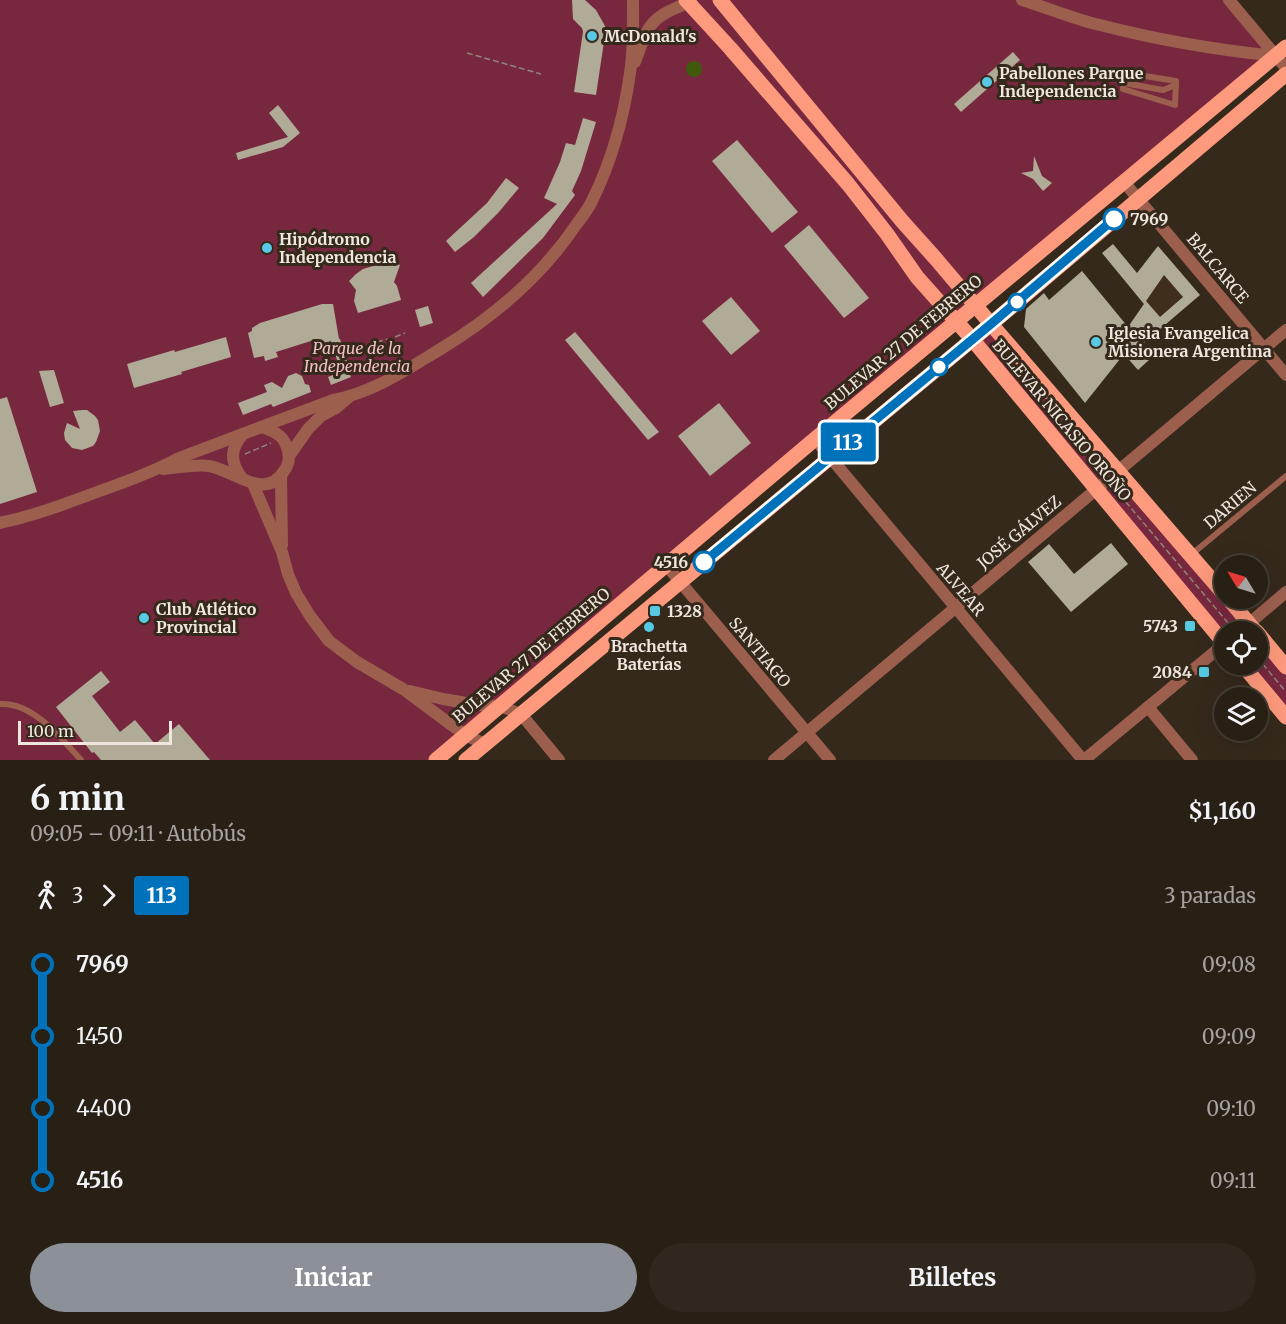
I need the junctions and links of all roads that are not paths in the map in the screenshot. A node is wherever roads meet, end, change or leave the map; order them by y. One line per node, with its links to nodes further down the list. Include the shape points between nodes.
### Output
1 (633, 0): 8 (street)
2 (720, 0): 21 (main road, BULEVAR NICASIO OROÑO)
3 (1022, 0): 6 (street, via 1098,25 1168,41 1229,51)
4 (1229, 0): 6 (street)
5 (689, 1): 8 (street, via 662,15 648,28); 22 (main road, BULEVAR NICASIO OROÑO, via 848,184 917,277)
6 (1281, 52): 7 (street); 19 (main road, BULEVAR 27 DE FEBRERO)
7 (1286, 68)
8 (630, 71): 28 (street, via 607,165 590,203 534,278 460,337 390,379)
9 (1286, 74): 20 (main road)
10 (1138, 75): 11 (lane); 14 (lane); 14 (lane, via 1126,73 1124,86)
11 (1152, 77): 12 (lane); 15 (lane)
12 (1166, 80): 13 (lane); 16 (lane)
13 (1176, 83): 16 (lane); 18 (lane, via 1175,105)
14 (1135, 88): 15 (lane); 17 (lane)
15 (1150, 88): 16 (lane); 17 (lane)
16 (1163, 90): 18 (lane)
17 (1148, 96): 18 (lane)
18 (1160, 100)
19 (1124, 182): 20 (street, BALCARCE); 21 (main road, BULEVAR 27 DE FEBRERO)
20 (1138, 198): 23 (main road); 26 (street, BALCARCE)
21 (976, 306): 22 (main road, BULEVAR 27 DE FEBRERO); 23 (main road, BULEVAR NICASIO OROÑO)
22 (957, 321): 25 (main road, BULEVAR NICASIO OROÑO); 31 (main road, BULEVAR 27 DE FEBRERO)
23 (991, 324): 25 (main road); 35 (main road, BULEVAR NICASIO OROÑO)
24 (1286, 330): 26 (street, JOSÉ GÁLVEZ)
25 (972, 339): 33 (main road); 39 (main road, BULEVAR NICASIO OROÑO)
26 (1264, 349): 27 (street, BALCARCE); 35 (street, JOSÉ GÁLVEZ)
27 (1286, 375)
28 (350, 396): 29 (street); 32 (street, via 314,422)
29 (261, 427): 30 (street); 32 (street, via 275,432 285,442)
30 (243, 434): 34 (street); 38 (street, via 232,453 234,466)
31 (815, 439): 33 (street, ALVEAR); 43 (main road, BULEVAR 27 DE FEBRERO)
32 (289, 456): 36 (street)
33 (830, 458): 44 (main road); 47 (street, ALVEAR)
34 (158, 470): 38 (street, via 211,466); 40 (street)
35 (1118, 471): 39 (street, JOSÉ GÁLVEZ); 42 (main road, BULEVAR NICASIO OROÑO)
36 (281, 476): 38 (street, via 263,485); 41 (street)
37 (1286, 476): 42 (lane, DARIEN)
38 (247, 481): 41 (street)
39 (1096, 489): 47 (street, JOSÉ GÁLVEZ); 49 (main road, BULEVAR NICASIO OROÑO)
40 (0, 523)
41 (282, 552): 54 (street, via 296,593 329,641 357,663)
42 (1191, 555): 45 (main road, BULEVAR NICASIO OROÑO)
43 (666, 565): 44 (street, SANTIAGO); 56 (main road, BULEVAR 27 DE FEBRERO)
44 (680, 582): 58 (main road); 60 (street, SANTIAGO)
45 (1214, 582)
46 (1286, 592): 48 (street)
47 (956, 608): 60 (street, JOSÉ GÁLVEZ); 69 (street, ALVEAR)
48 (1259, 621)
49 (1214, 631)
50 (1268, 648): 52 (main road)
51 (1214, 651): 57 (street)
52 (1286, 667)
53 (1251, 675): 59 (main road)
54 (403, 689): 56 (street, via 442,699); 61 (street)
55 (0, 704): 63 (lane, via 16,706 39,718)
56 (500, 706): 58 (street); 61 (main road, BULEVAR 27 DE FEBRERO)
57 (1148, 707): 69 (street); 70 (street)
58 (521, 714): 62 (main road); 66 (street)
59 (1286, 717)
60 (807, 732): 67 (street, JOSÉ GÁLVEZ); 68 (street, SANTIAGO)
61 (465, 735): 62 (street); 64 (main road, BULEVAR 27 DE FEBRERO)
62 (485, 744): 65 (main road)
63 (81, 760)
64 (436, 760)
65 (466, 760)
66 (559, 760)
67 (774, 760)
68 (830, 760)
69 (1084, 760)
70 (1192, 760)

